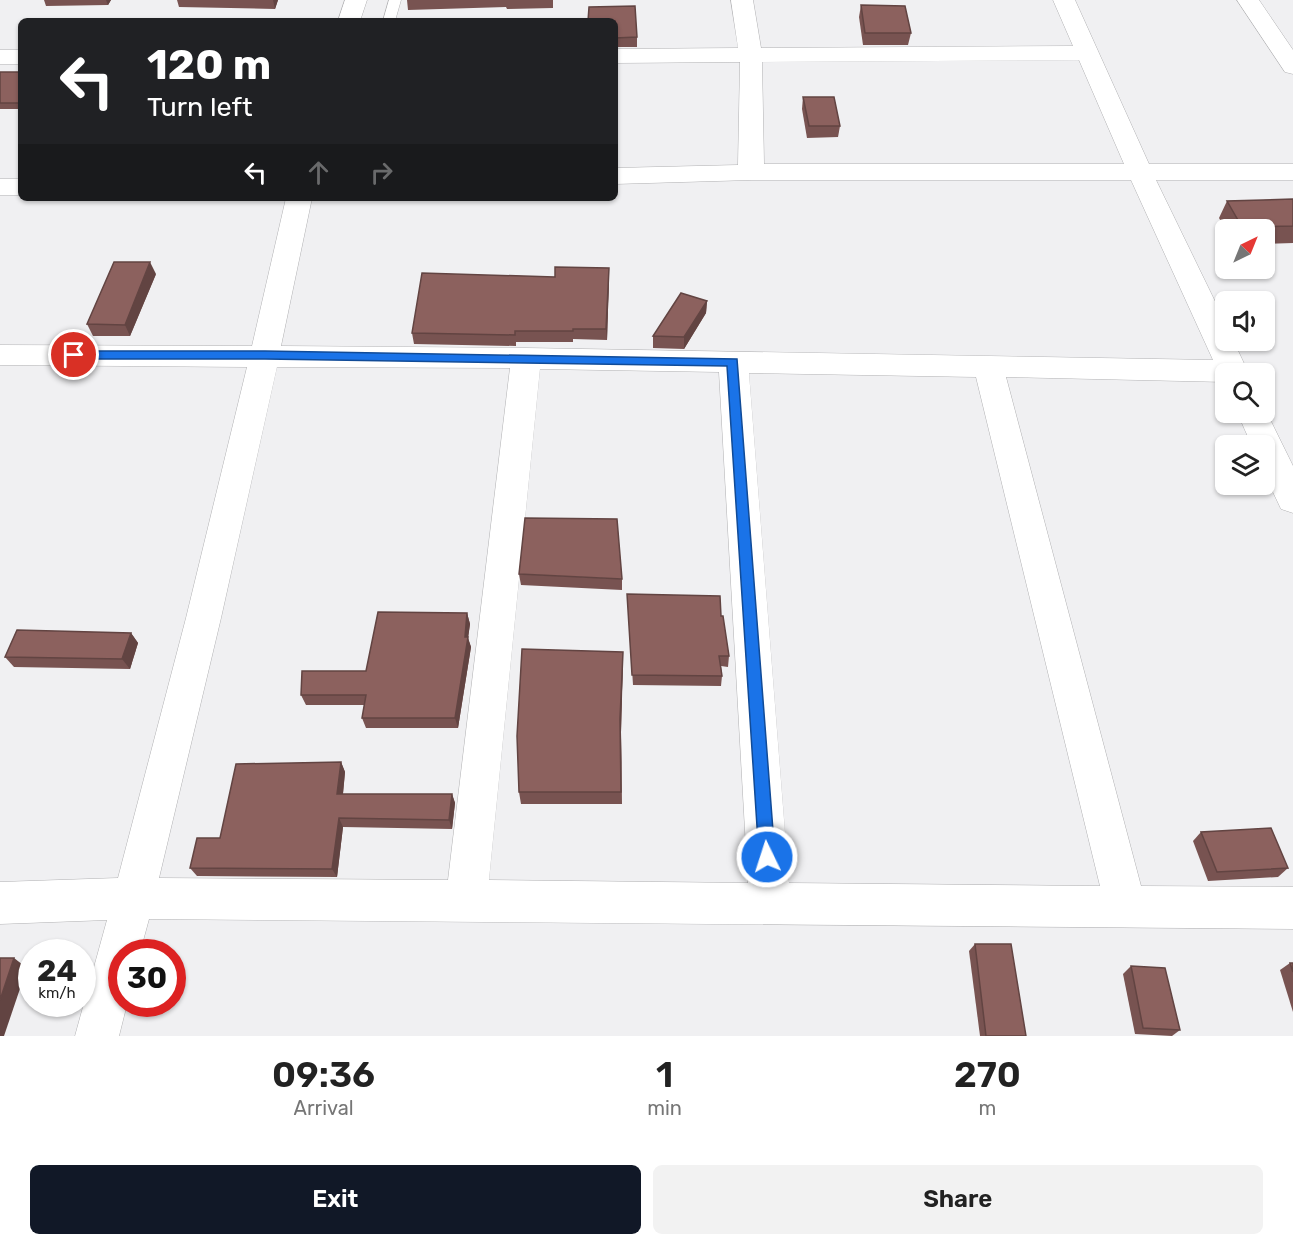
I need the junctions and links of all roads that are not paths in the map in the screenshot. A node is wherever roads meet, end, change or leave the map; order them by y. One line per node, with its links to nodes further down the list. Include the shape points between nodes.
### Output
1 (356, 0): 6 (street)
2 (395, 0): 7 (lane)
3 (742, 0): 12 (street)
4 (1064, 0): 8 (street)
5 (1248, 0): 13 (street)
6 (350, 18)
7 (390, 18)
8 (1088, 53): 12 (street); 16 (street)
9 (618, 56): 12 (street)
10 (0, 57): 11 (street)
11 (18, 57)
12 (750, 57): 15 (street)
13 (1293, 68)
14 (1293, 171): 16 (street)
15 (751, 172): 16 (street); 17 (street)
16 (1140, 172): 25 (street)
17 (618, 176)
18 (0, 187): 19 (street)
19 (18, 187)
20 (298, 201): 21 (street)
21 (265, 355): 22 (street); 23 (street); 30 (street)
22 (1, 356)
23 (526, 358): 24 (street); 31 (street)
24 (733, 362): 26 (street); 33 (street)
25 (1230, 363)
26 (988, 366): 27 (street); 34 (street)
27 (1215, 372)
28 (1257, 423): 29 (street)
29 (1293, 500)
30 (133, 898): 31 (street); 32 (street); 36 (street)
31 (466, 902): 33 (street)
32 (0, 903)
33 (770, 904): 34 (street)
34 (1126, 906): 35 (street)
35 (1293, 908)
36 (96, 1036)

